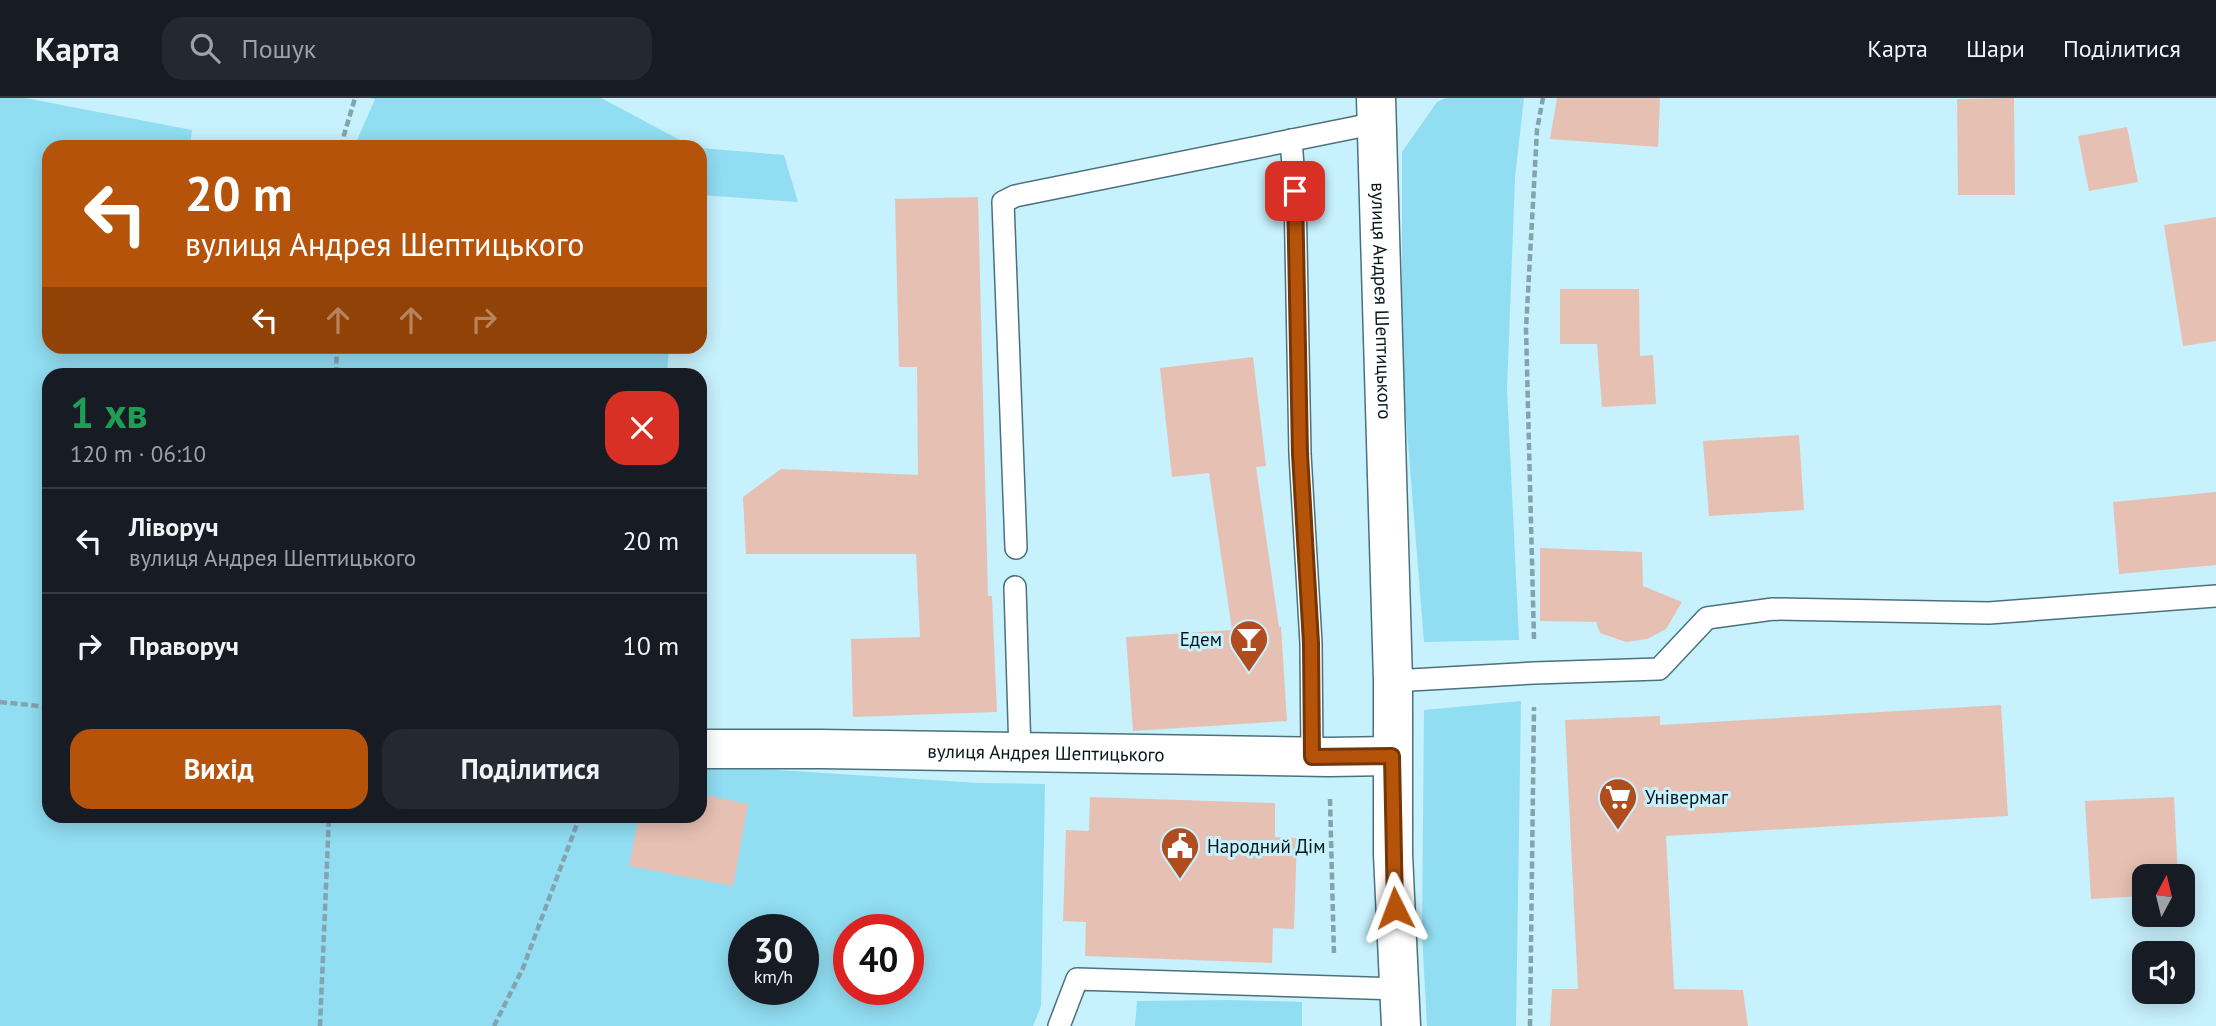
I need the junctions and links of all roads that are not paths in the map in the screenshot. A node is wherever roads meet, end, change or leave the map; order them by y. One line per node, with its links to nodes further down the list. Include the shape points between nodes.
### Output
1 (1376, 110): 2 (lane); 6 (street, вулиця Андрея Шептицького)
2 (1290, 140): 3 (lane, via 1015,195 1003,202); 10 (lane, via 1300,454)
3 (1016, 548)
4 (1015, 587): 8 (lane)
5 (2216, 596): 6 (lane, via 1989,612 1773,609 1707,618 1659,669)
6 (1393, 681): 9 (street, вулиця Андрея Шептицького)
7 (707, 749): 8 (street, вулиця Андрея Шептицького)
8 (1020, 753): 10 (street, вулиця Андрея Шептицького)
9 (1392, 756): 10 (street, вулиця Андрея Шептицького); 11 (street, вулиця Андрея Шептицького)
10 (1320, 757)
11 (1400, 1008): 12 (lane, via 1335,987 1077,979)
12 (1059, 1026)

